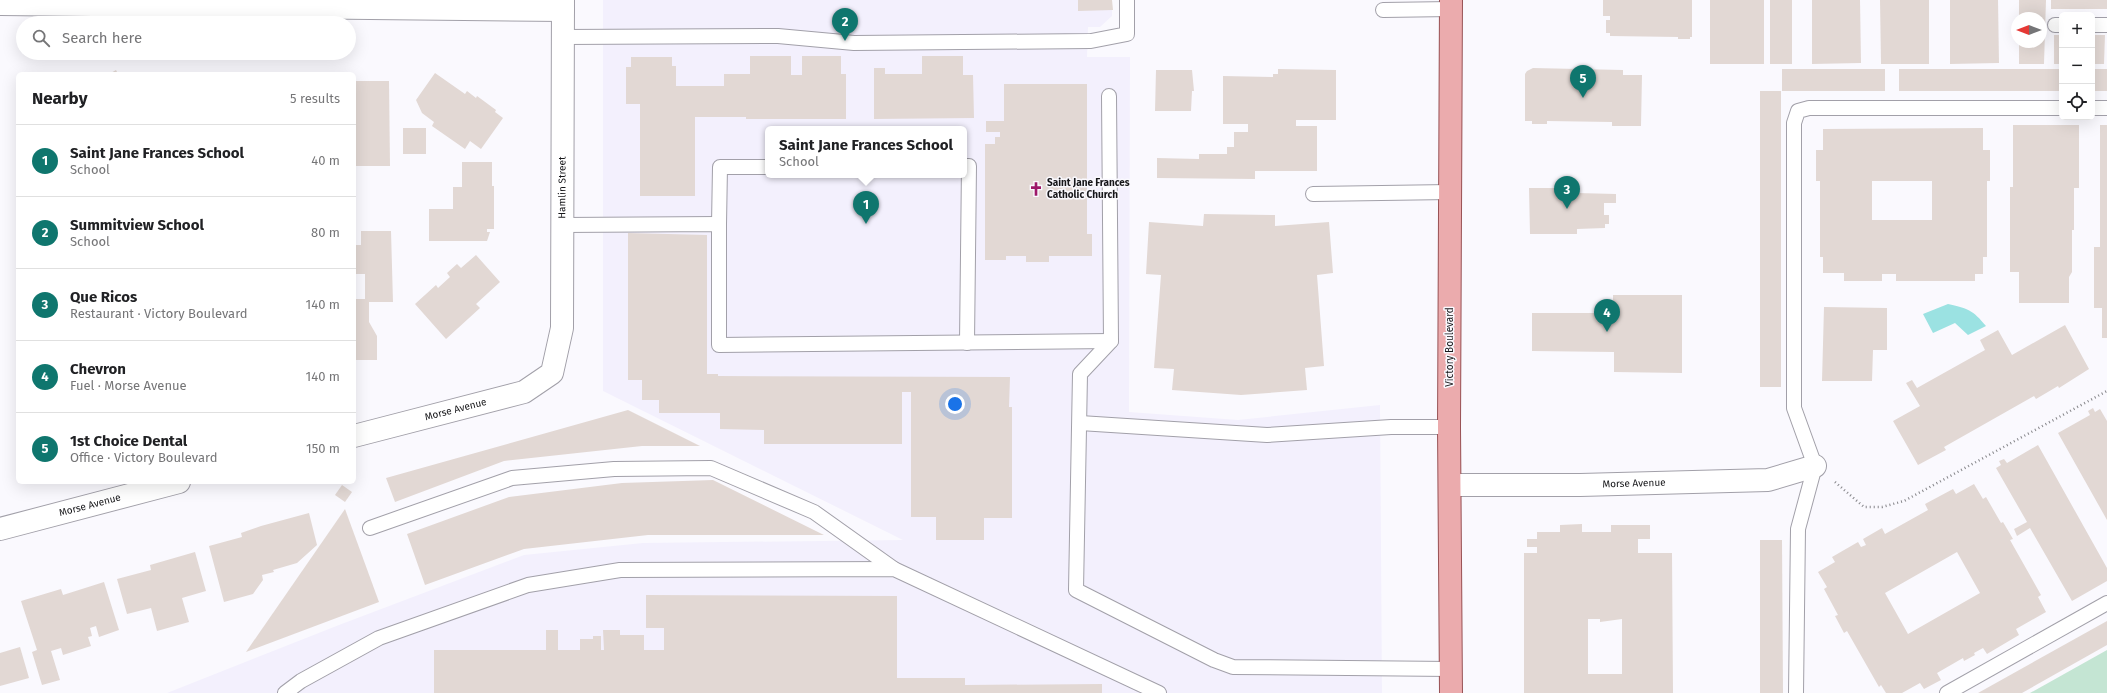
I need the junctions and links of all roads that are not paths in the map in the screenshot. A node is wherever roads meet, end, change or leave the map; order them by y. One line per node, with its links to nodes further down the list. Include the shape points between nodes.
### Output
1 (1127, 0): 8 (lane, via 1127,34 1091,41 854,43 778,36)
2 (0, 4): 4 (street)
3 (1451, 4): 5 (lane); 15 (main road, Victory Boulevard)
4 (563, 5): 8 (street, Hamlin Street)
5 (1383, 10)
6 (2095, 25): 7 (lane)
7 (2107, 25)
8 (563, 37): 18 (street, Hamlin Street)
9 (1108, 96): 19 (lane)
10 (2059, 108): 25 (lane, via 1809,108 1798,111 1794,123 1794,408)
11 (2095, 108): 12 (lane)
12 (2107, 108)
13 (967, 166): 20 (lane)
14 (765, 167): 17 (lane, via 720,167)
15 (1450, 192): 16 (lane); 23 (main road, Victory Boulevard)
16 (1313, 194)
17 (719, 224): 18 (lane); 20 (lane, via 719,345)
18 (563, 225): 21 (street, Hamlin Street, via 562,328)
19 (1111, 341): 20 (lane); 22 (lane, via 1080,374)
20 (967, 343)
21 (552, 373): 24 (street, Morse Avenue, via 524,392)
22 (1080, 423): 23 (lane, via 1267,435 1391,427); 32 (lane, via 1076,590 1214,660 1233,667)
23 (1449, 427): 27 (main road, Victory Boulevard)
24 (356, 435)
25 (1816, 466): 27 (street, Morse Avenue, via 1768,480 1580,485); 36 (lane, via 1798,529)
26 (171, 484): 29 (street, Morse Avenue)
27 (1450, 485): 32 (main road, Victory Boulevard)
28 (370, 528): 30 (lane, via 512,478 614,469 711,468 814,512)
29 (0, 529)
30 (894, 569): 33 (lane, via 620,570 528,585 379,638 301,681); 34 (lane)
31 (2107, 603): 37 (lane)
32 (1451, 669): 35 (main road, Victory Boulevard)
33 (285, 693)
34 (1160, 693)
35 (1451, 693)
36 (1796, 693)
37 (1947, 693)

